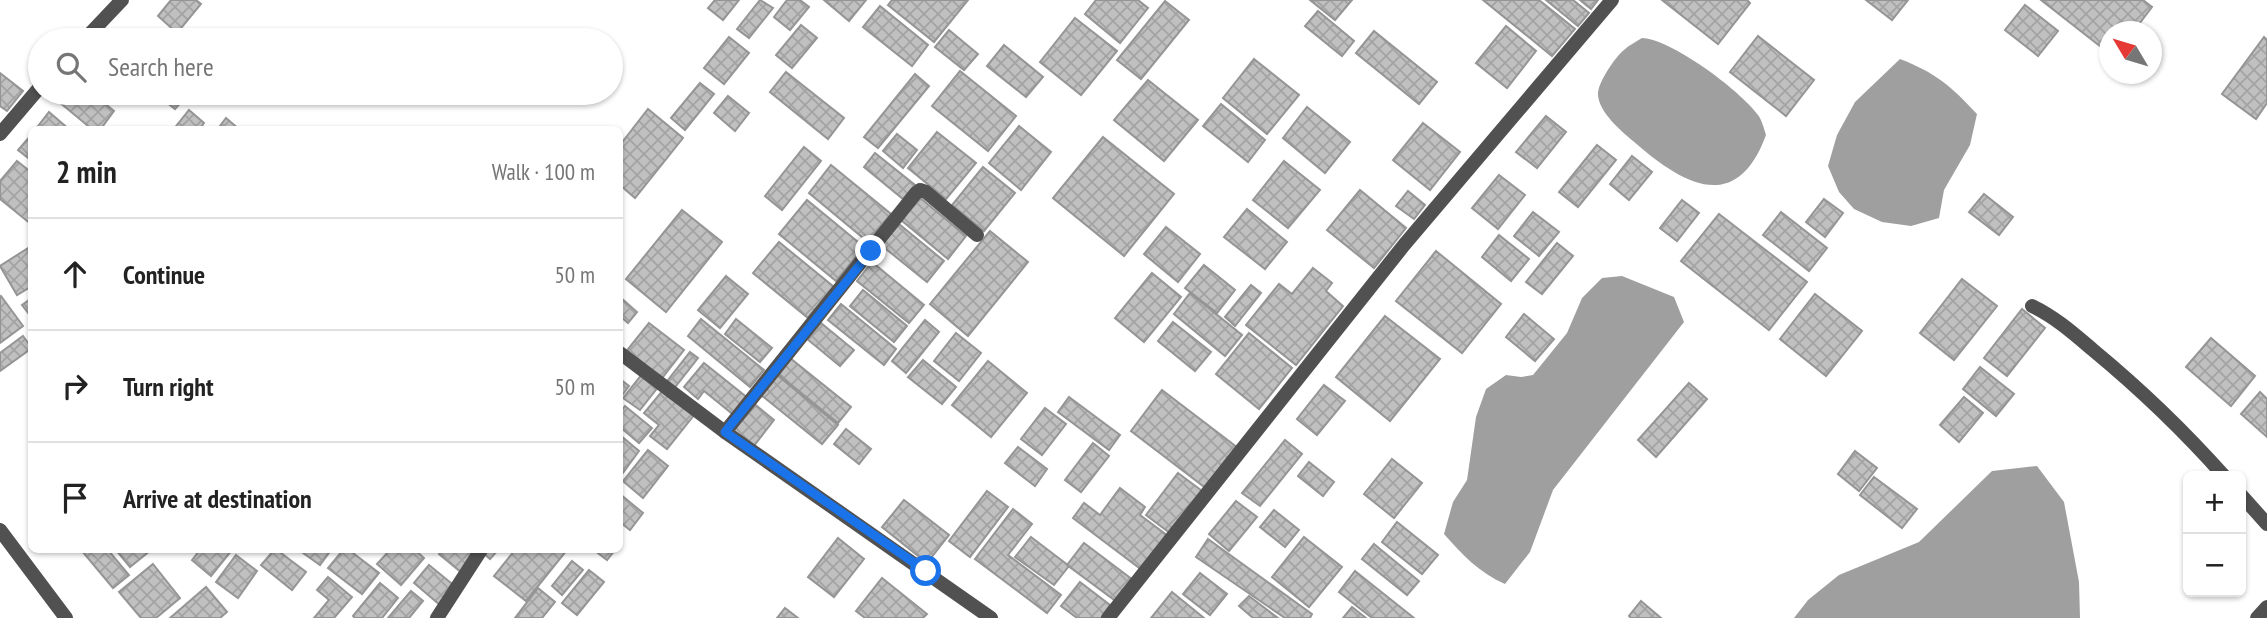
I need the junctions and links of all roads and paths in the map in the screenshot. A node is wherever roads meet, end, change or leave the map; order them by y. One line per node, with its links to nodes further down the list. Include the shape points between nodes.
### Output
1 (122, 0): 3 (street)
2 (1612, 0): 19 (street, via 1404,245)
3 (95, 28)
4 (28, 101): 5 (street)
5 (0, 134)
6 (977, 235): 9 (street, via 926,192 916,193)
7 (2032, 306): 10 (street, via 2056,319 2113,366)
8 (623, 355): 9 (street)
9 (725, 432): 18 (street)
10 (2219, 471)
11 (2246, 501): 12 (street)
12 (2267, 524)
13 (0, 530): 16 (street)
14 (479, 553): 17 (street)
15 (2267, 607): 20 (street)
16 (66, 618)
17 (438, 618)
18 (991, 618)
19 (1108, 618)
20 (2257, 618)

